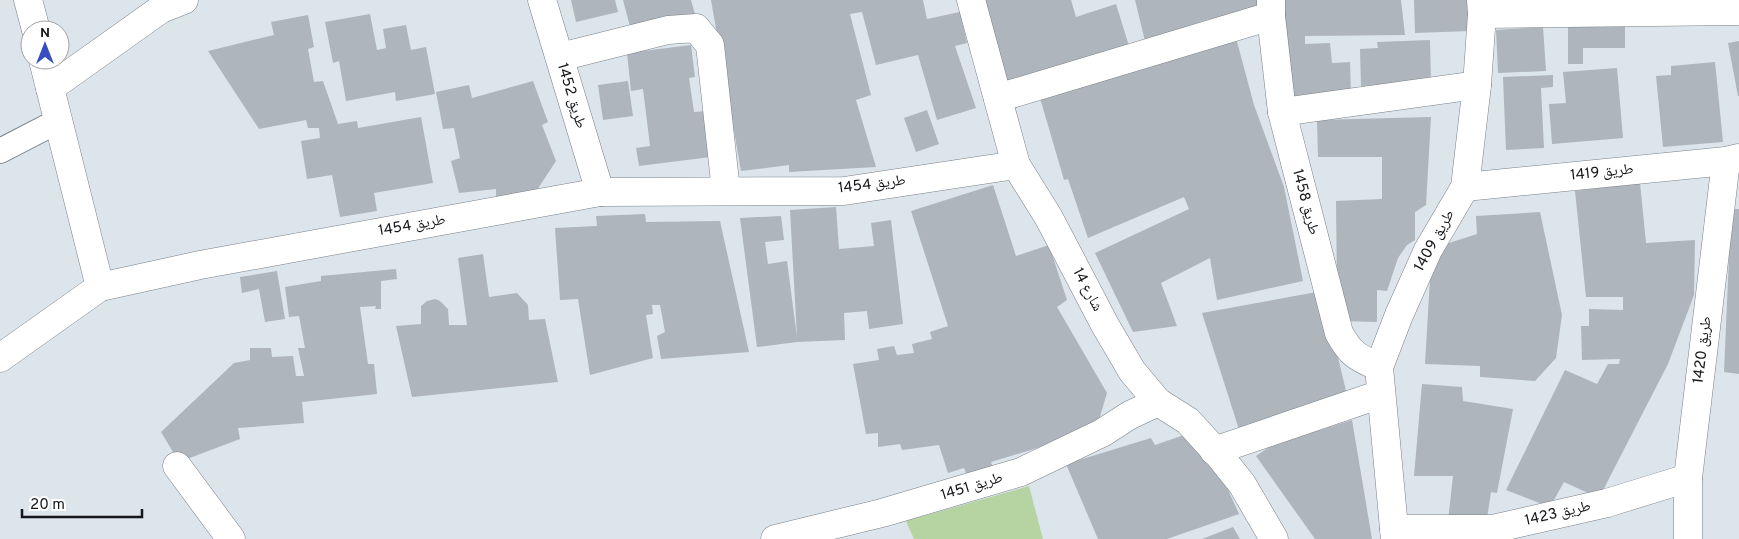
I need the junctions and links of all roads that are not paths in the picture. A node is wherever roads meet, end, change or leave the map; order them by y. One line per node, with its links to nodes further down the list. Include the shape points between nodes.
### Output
1 (28, 0): 8 (street)
2 (184, 0): 12 (street, via 161,9)
3 (542, 0): 9 (street, طريق 1452)
4 (971, 0): 13 (street, شارع 14)
5 (1482, 7): 7 (street); 11 (street, طريق 1409)
6 (1271, 8): 13 (street, طريق 1458); 14 (street, طريق 1458)
7 (1739, 11)
8 (33, 20)
9 (560, 57): 20 (street, via 668,30 696,28 710,45); 21 (street, طريق 1452)
10 (46, 70): 12 (street)
11 (1478, 84): 14 (street); 19 (street, طريق 1409)
12 (50, 88): 15 (street)
13 (998, 98): 18 (street, شارع 14)
14 (1282, 112): 24 (street, طريق 1458, via 1339,333 1358,358)
15 (58, 121): 16 (lane); 22 (street)
16 (0, 151)
17 (1732, 159): 19 (street, طريق 1419); 29 (street, طريق 1420)
18 (1016, 165): 20 (street, طريق 1454, via 844,191); 26 (street, شارع 14, via 1049,218 1132,371)
19 (1465, 187): 24 (street, طريق 1409, via 1428,250 1398,315)
20 (726, 191): 21 (street, طريق 1454)
21 (600, 192): 22 (street, طريق 1454, via 200,265)
22 (100, 287): 23 (street)
23 (0, 358)
24 (1379, 367): 25 (street, طريق 1409)
25 (1381, 394): 27 (street); 30 (street, طريق 1409)
26 (1158, 402): 27 (street, شارع 14, via 1188,421); 32 (street, طريق 1451, via 1021,472 882,514)
27 (1214, 450): 33 (street, شارع 14, via 1242,484)
28 (178, 466): 31 (street)
29 (1688, 478): 30 (street, طريق 1423, via 1607,503 1493,529); 34 (street, طريق 1420)
30 (1394, 534)
31 (230, 539)
32 (774, 539)
33 (1274, 539)
34 (1688, 539)

